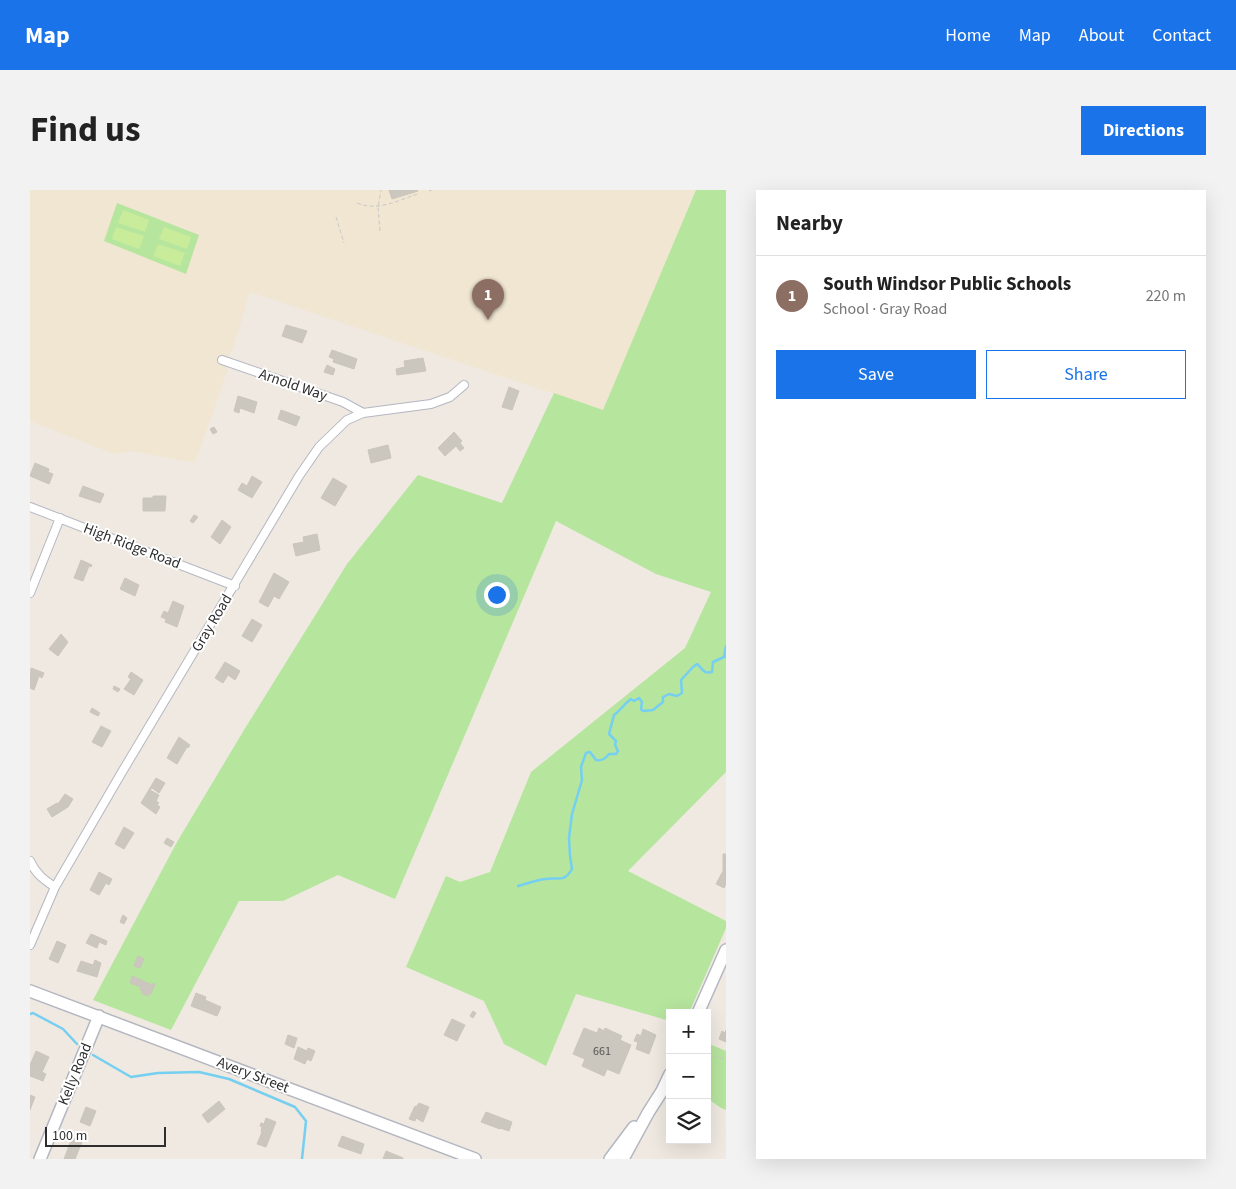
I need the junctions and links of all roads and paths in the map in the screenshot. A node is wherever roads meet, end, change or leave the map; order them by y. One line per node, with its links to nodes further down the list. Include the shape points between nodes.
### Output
1 (381, 190): 6 (path)
2 (432, 190): 3 (path)
3 (429, 191)
4 (418, 194): 6 (path)
5 (357, 203): 6 (path)
6 (378, 207): 8 (path)
7 (336, 218): 9 (path)
8 (380, 231)
9 (344, 243)
10 (222, 360): 12 (street, Arnold Way, via 343,402)
11 (464, 385): 12 (street, Gray Road, via 450,397 431,404)
12 (362, 413): 15 (street, Gray Road, via 347,420 319,447)
13 (30, 507): 14 (street, High Ridge Road)
14 (60, 518): 15 (street, High Ridge Road); 16 (street)
15 (235, 586): 18 (street, Gray Road)
16 (30, 593)
17 (30, 861): 18 (street, via 42,879)
18 (55, 887): 19 (street, Gray Road)
19 (30, 945)
20 (726, 950): 22 (main road)
21 (30, 991): 23 (main road, Avery Street)
22 (700, 1009)
23 (99, 1016): 28 (main road, Kelly Road); 29 (main road, Avery Street)
24 (711, 1055): 25 (path)
25 (726, 1060)
26 (666, 1082): 27 (main road)
27 (648, 1113): 30 (main road); 31 (main road)
28 (40, 1159)
29 (475, 1159)
30 (610, 1159)
31 (623, 1159)

